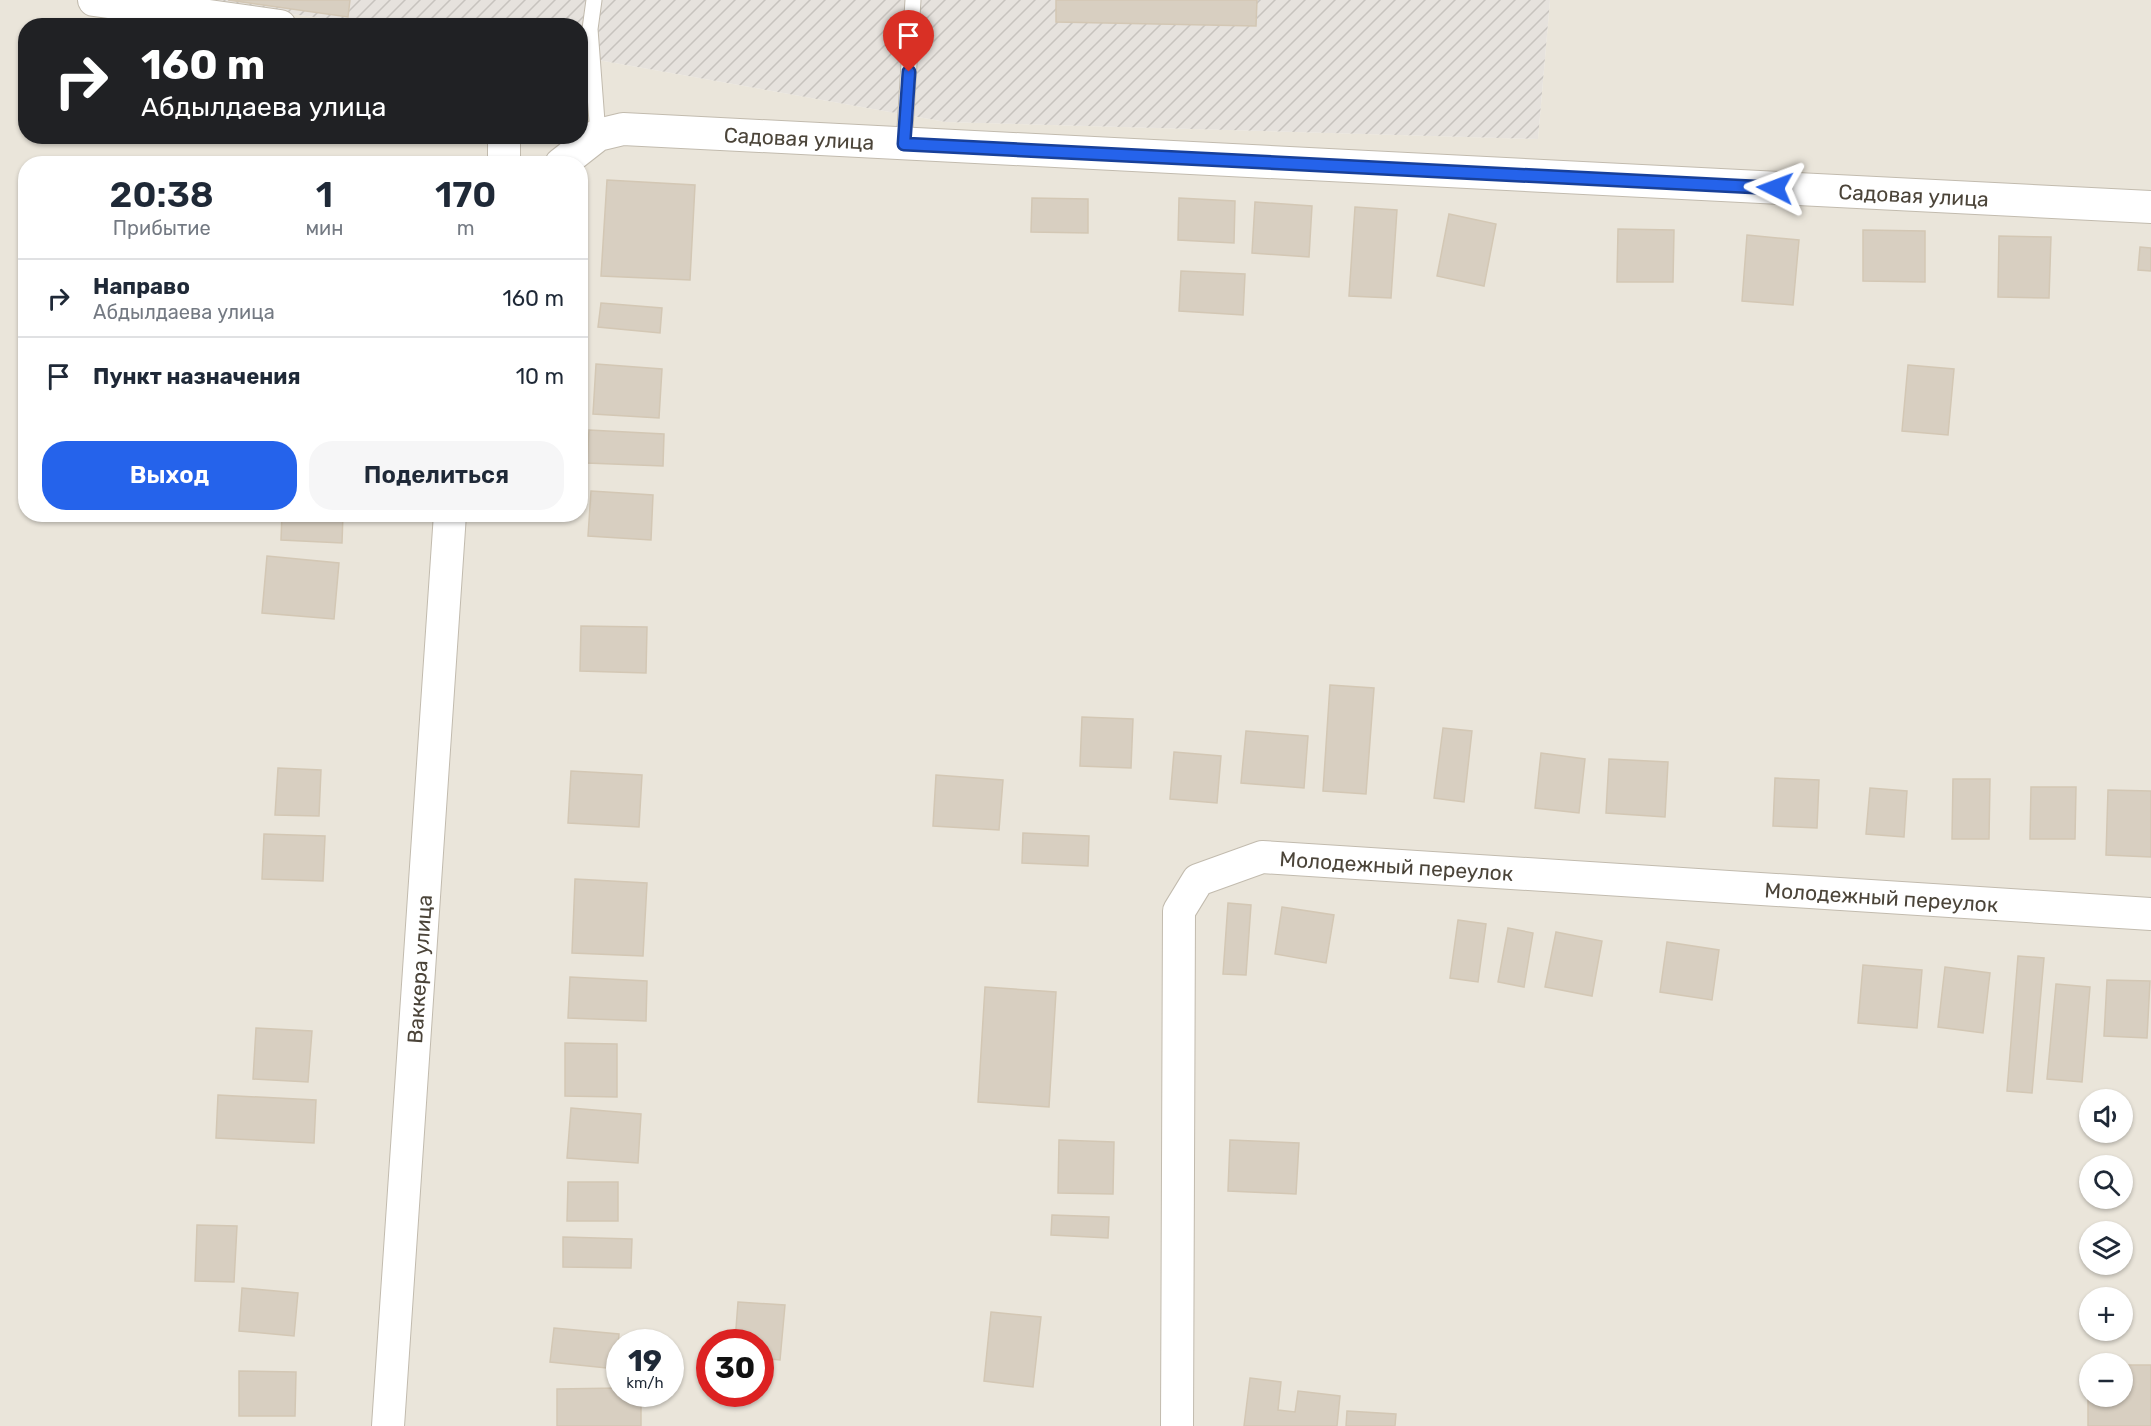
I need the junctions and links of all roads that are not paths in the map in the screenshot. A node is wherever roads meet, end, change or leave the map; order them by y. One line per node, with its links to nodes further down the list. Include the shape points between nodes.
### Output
1 (94, 0): 4 (street)
2 (594, 0): 5 (lane)
3 (913, 0): 7 (lane)
4 (223, 18)
5 (589, 130): 7 (street, Садовая улица)
6 (577, 144): 8 (street)
7 (904, 144): 9 (street, Садовая улица)
8 (568, 156)
9 (2151, 207)
10 (449, 522): 12 (street, Ваккера улица)
11 (2151, 914): 13 (street, Молодежный переулок, via 1262,857 1198,880 1179,911)
12 (388, 1426)
13 (1177, 1426)

